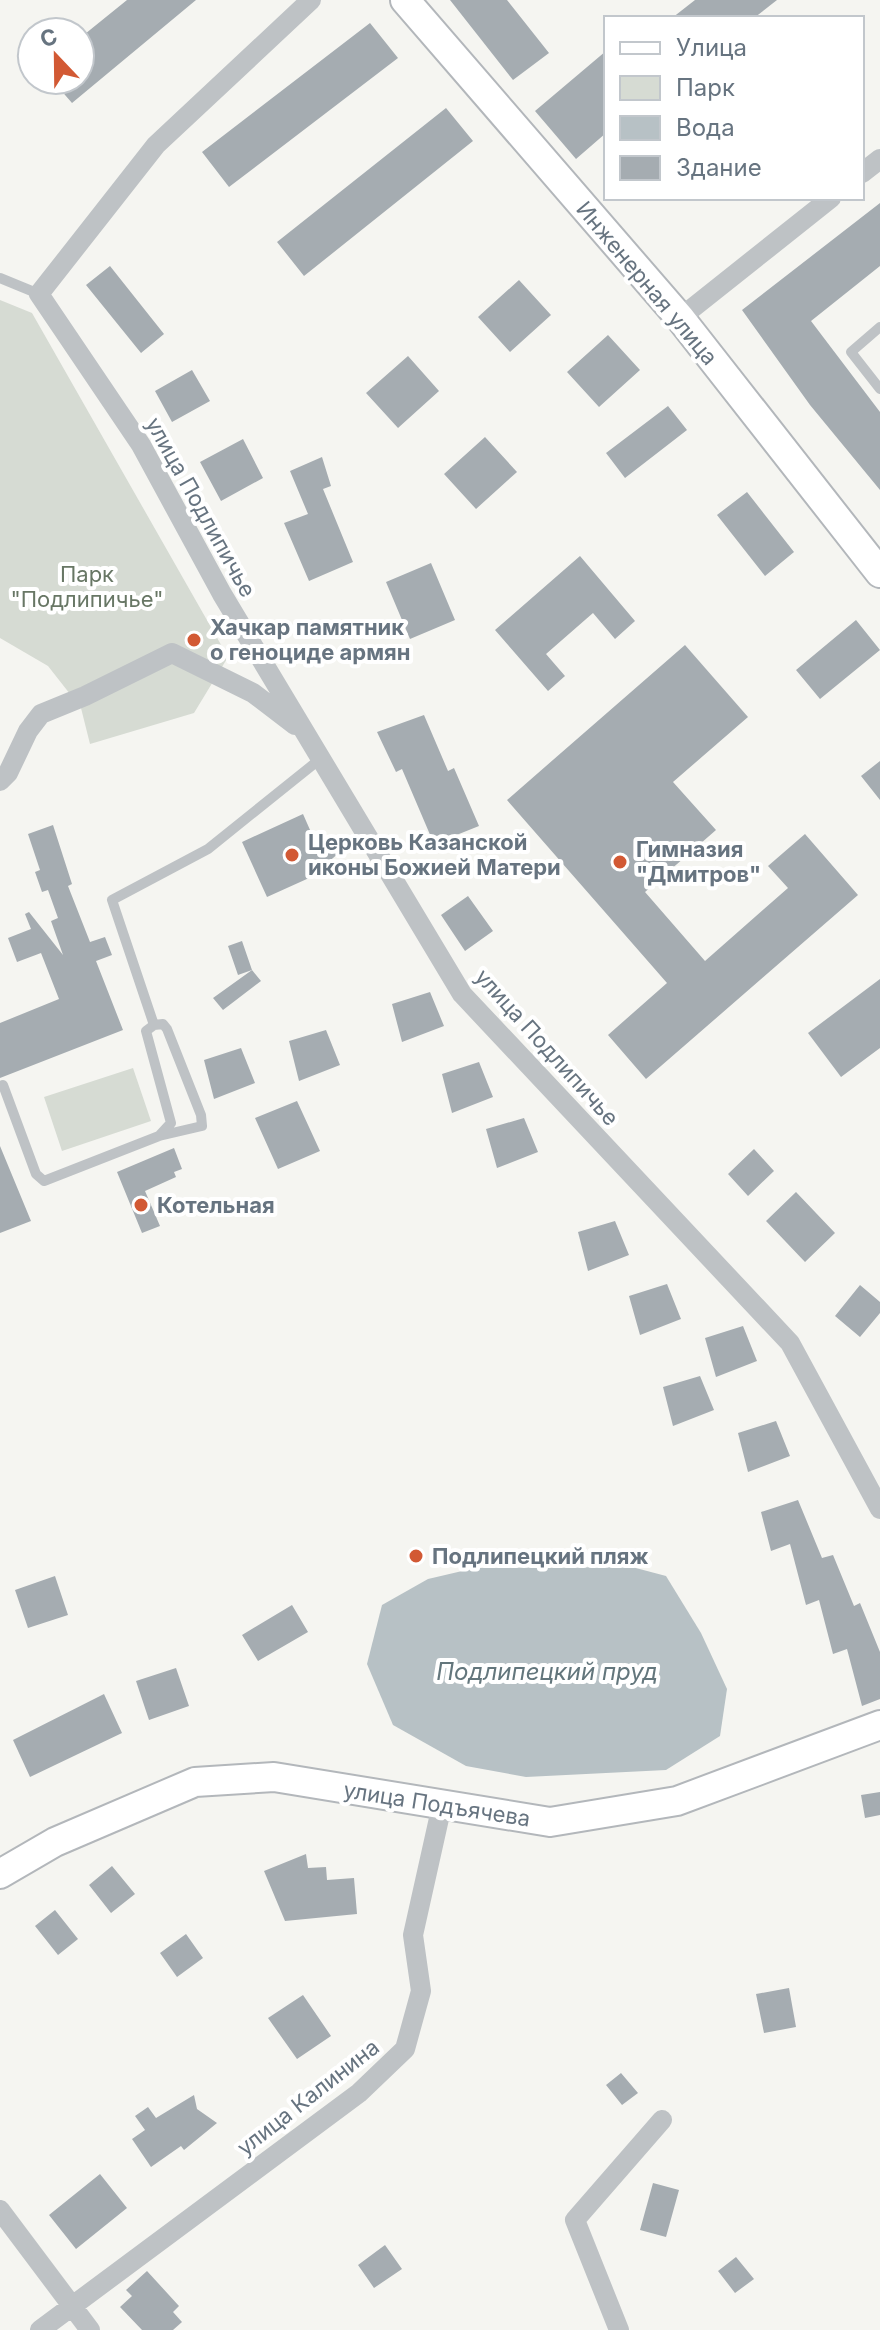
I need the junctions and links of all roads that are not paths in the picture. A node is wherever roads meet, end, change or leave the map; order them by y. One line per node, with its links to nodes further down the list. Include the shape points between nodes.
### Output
1 (311, 0): 7 (street, via 156,145)
2 (405, 0): 8 (main road, Инженерная улица)
3 (880, 159): 4 (street)
4 (864, 171)
5 (828, 200): 8 (street)
6 (0, 278): 7 (lane)
7 (39, 294): 12 (street, улица Подлипичье, via 141,445)
8 (680, 318): 11 (main road, Инженерная улица)
9 (880, 327): 10 (lane, via 851,352)
10 (880, 389)
11 (880, 573)
12 (303, 731): 13 (street, улица Подлипичье); 14 (street, via 253,693 172,653 41,714)
13 (320, 759): 15 (lane, via 208,849 113,898); 18 (street, улица Подлипичье, via 462,994 790,1343)
14 (0, 781)
15 (154, 1025): 17 (lane, via 146,1031 171,1123); 17 (lane, via 167,1029 202,1126)
16 (3, 1085): 17 (lane, via 36,1174 44,1181)
17 (159, 1136)
18 (880, 1509)
19 (880, 1725): 20 (main road, улица Подъячева, via 677,1801 550,1822)
20 (442, 1805): 21 (main road, улица Подъячева, via 274,1777 195,1782 55,1842); 24 (street, улица Калинина, via 413,1935 421,1991 405,2049 359,2093)
21 (0, 1874)
22 (662, 2120): 27 (street, via 575,2220)
23 (0, 2210): 24 (street)
24 (71, 2306): 25 (street, улица Калинина); 26 (street)
25 (40, 2330)
26 (90, 2330)
27 (619, 2330)

